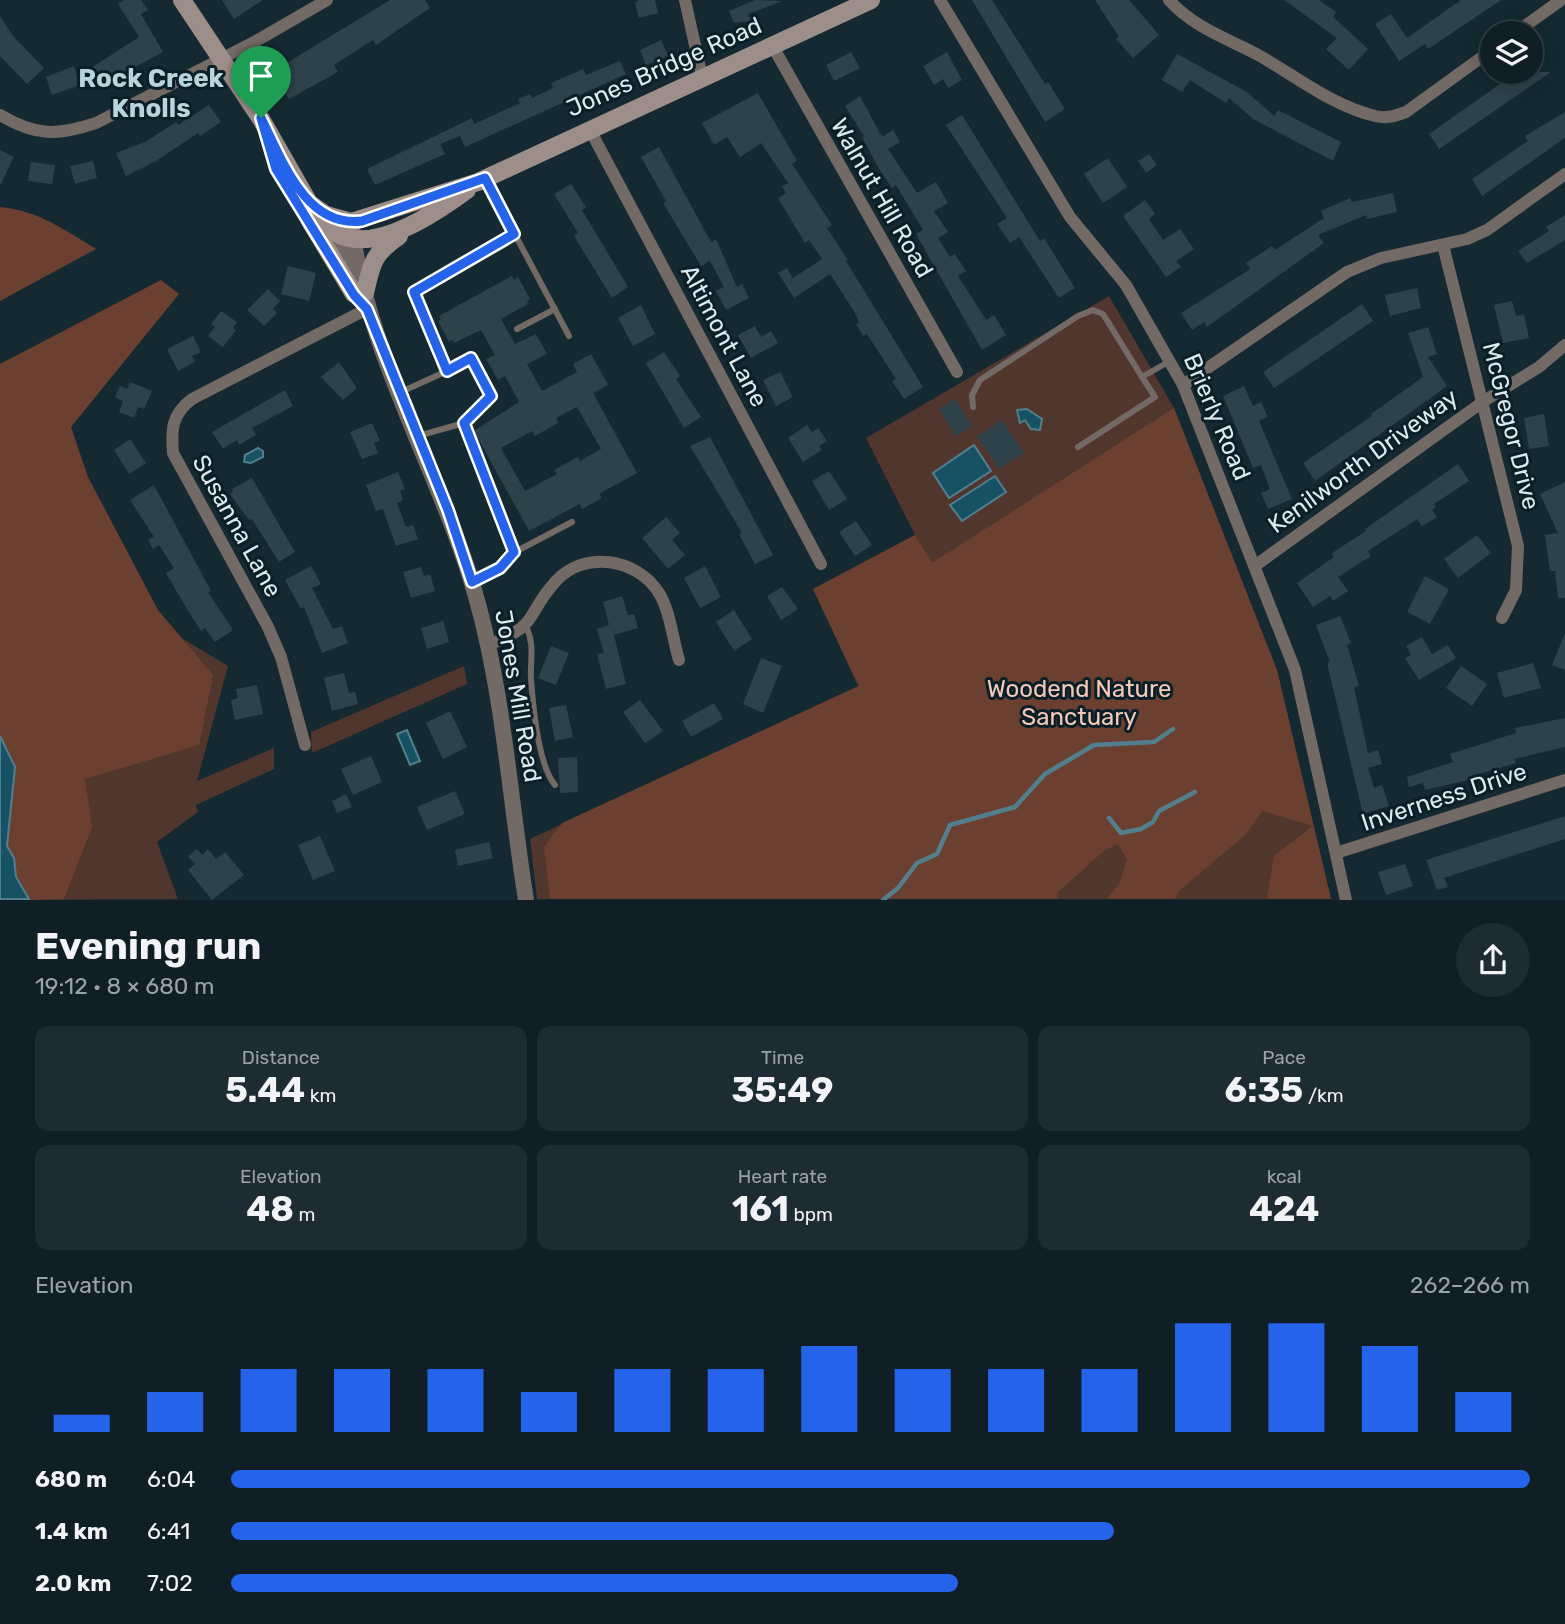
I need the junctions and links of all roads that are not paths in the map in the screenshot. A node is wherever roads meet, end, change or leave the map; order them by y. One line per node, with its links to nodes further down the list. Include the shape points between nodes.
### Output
1 (182, 0): 10 (main road)
2 (327, 0): 10 (street)
3 (685, 0): 12 (street)
4 (871, 0): 9 (main road, Jones Bridge Road)
5 (940, 0): 28 (street, Brierly Road, via 1070,217 1126,285)
6 (1169, 0): 11 (street, via 1196,24 1345,106 1390,118 1406,112)
7 (1561, 0): 8 (street)
8 (1532, 21)
9 (772, 45): 12 (main road, Jones Bridge Road); 30 (street, Walnut Hill Road)
10 (222, 58): 13 (street, via 79,129 24,129); 14 (main road)
11 (1480, 58)
12 (702, 77): 15 (main road, Jones Bridge Road)
13 (0, 115)
14 (261, 118): 18 (main road, via 276,169); 20 (main road, via 309,203)
15 (589, 128): 17 (main road, Jones Bridge Road); 41 (street, Altimont Lane)
16 (1565, 174): 22 (street, via 1487,230)
17 (481, 180): 19 (main road, Jones Bridge Road); 20 (main road, Jones Bridge Road); 21 (lane)
18 (305, 212): 20 (main road, via 324,228); 23 (main road)
19 (421, 221): 20 (main road, Jones Bridge Road, via 375,238); 23 (main road, via 379,250)
20 (349, 234): 23 (street, Jones Mill Road, via 341,256)
21 (514, 234): 24 (lane); 29 (lane, via 414,292)
22 (1443, 245): 32 (street, via 1381,258 1348,272); 34 (street, McGregor Drive)
23 (362, 299): 33 (street, Jones Mill Road); 48 (street, Susanna Lane, via 192,399 181,407 170,428 173,453 278,650)
24 (555, 309): 25 (lane); 26 (lane)
25 (517, 329)
26 (569, 336)
27 (1563, 352): 34 (street, Kenilworth Driveway)
28 (1171, 360): 31 (lane); 32 (street, Brierly Road)
29 (447, 371): 33 (lane); 36 (lane, via 471,358 491,396)
30 (957, 372)
31 (1142, 377): 35 (lane, via 1103,314 1093,310 981,380 972,395); 38 (lane, via 1154,397)
32 (1183, 385): 42 (street, Brierly Road)
33 (400, 392): 37 (street, Jones Mill Road)
34 (1484, 401): 42 (street, Kenilworth Driveway); 44 (street, McGregor Drive, via 1518,546 1516,590)
35 (973, 407)
36 (464, 423): 37 (lane); 40 (lane)
37 (418, 436): 43 (street, Jones Mill Road)
38 (1078, 447)
39 (572, 522): 40 (lane)
40 (514, 552): 43 (lane, via 500,568)
41 (821, 564)
42 (1256, 565): 51 (street, Brierly Road, via 1295,670)
43 (472, 582): 46 (street, Jones Mill Road)
44 (1502, 618)
45 (526, 626): 46 (street, via 516,635); 47 (street, via 557,580 586,563 613,561 650,582 660,595); 50 (lane, via 534,642 531,678 542,752)
46 (488, 645): 52 (street, Jones Mill Road)
47 (679, 660)
48 (305, 744)
49 (1565, 780): 51 (street, Inverness Drive)
50 (555, 785)
51 (1336, 853): 53 (street, Brierly Road)
52 (526, 900)
53 (1346, 900)

